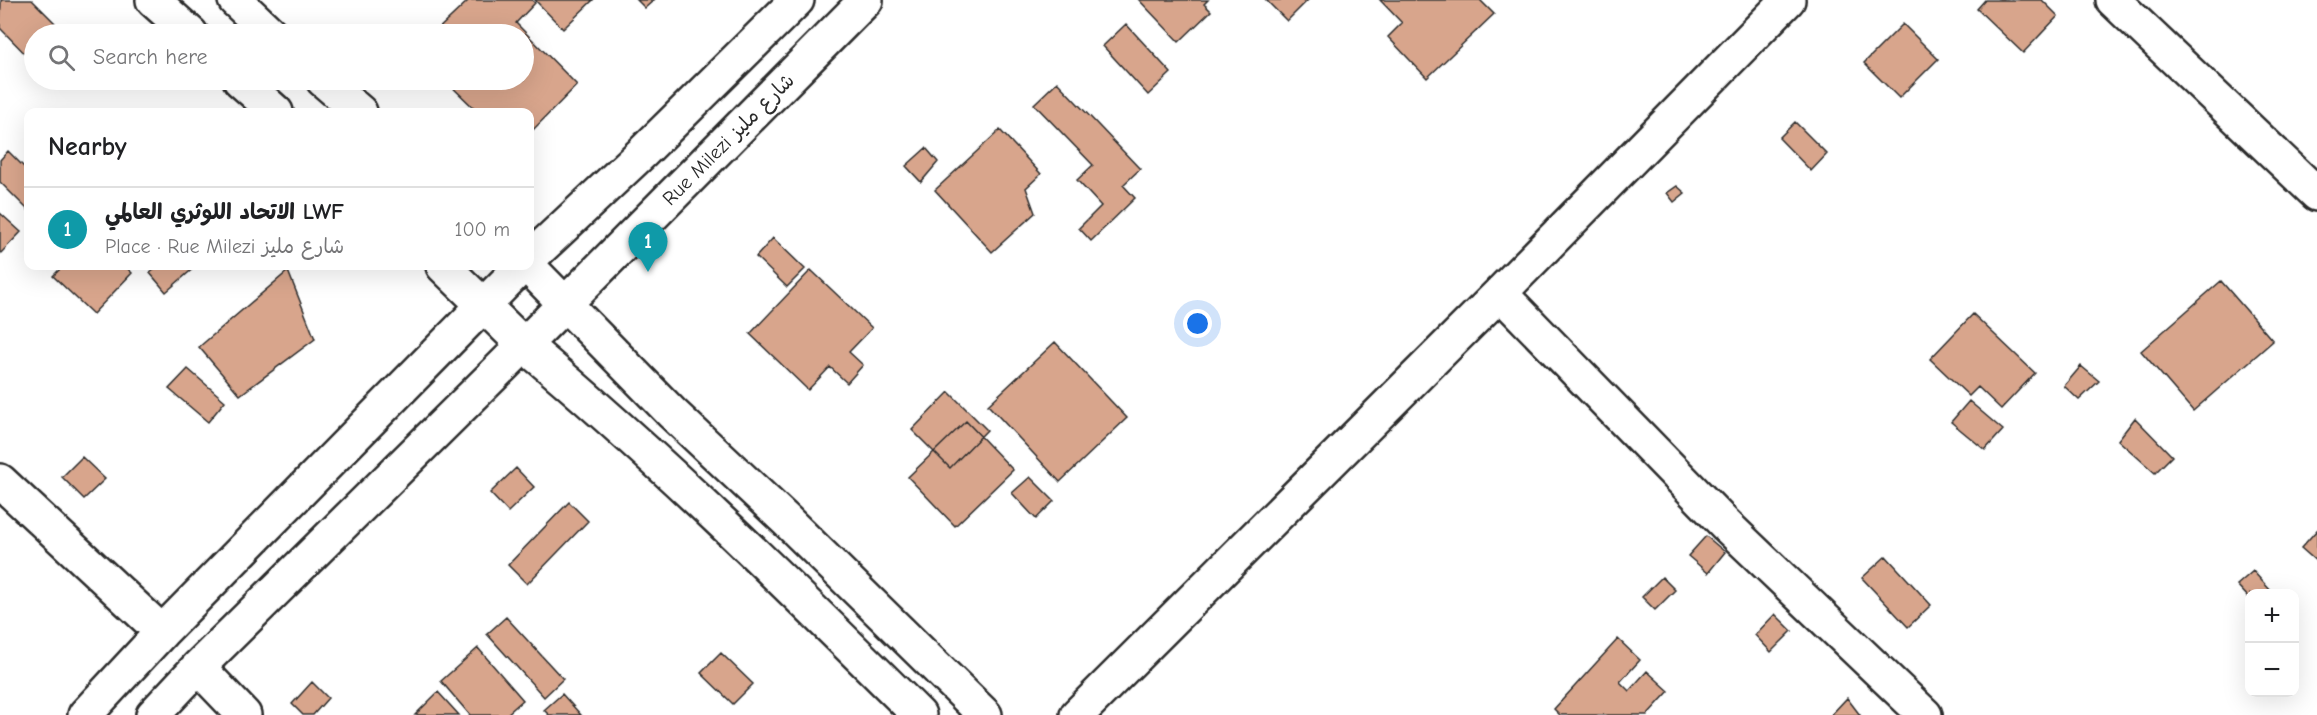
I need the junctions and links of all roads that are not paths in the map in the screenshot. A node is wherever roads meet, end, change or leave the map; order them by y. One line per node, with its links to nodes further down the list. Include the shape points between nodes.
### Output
1 (153, 0): 7 (street)
2 (235, 0): 8 (street)
3 (797, 0): 14 (street)
4 (866, 0): 20 (street, Rue Milezi شارع مليز)
5 (1788, 0): 18 (street)
6 (2113, 0): 13 (street)
7 (180, 24)
8 (260, 24)
9 (251, 90): 11 (street)
10 (335, 90): 12 (street)
11 (272, 108)
12 (355, 108)
13 (2317, 195)
14 (534, 254)
15 (447, 270): 19 (street)
16 (518, 270): 19 (street)
17 (532, 270): 20 (street)
18 (1500, 293): 30 (street); 31 (street, via 1725,524)
19 (483, 304): 21 (street); 23 (street)
20 (566, 304): 21 (street, Rue Milezi شارع مليز); 29 (street)
21 (524, 345): 24 (street, Rue Milezi شارع مليز); 28 (street, via 644,450)
22 (0, 481): 23 (street)
23 (162, 632): 25 (street)
24 (198, 667): 26 (street, Rue Milezi شارع مليز); 27 (street)
25 (85, 715)
26 (153, 715)
27 (244, 715)
28 (919, 715)
29 (985, 715)
30 (1077, 715)
31 (1925, 715)

